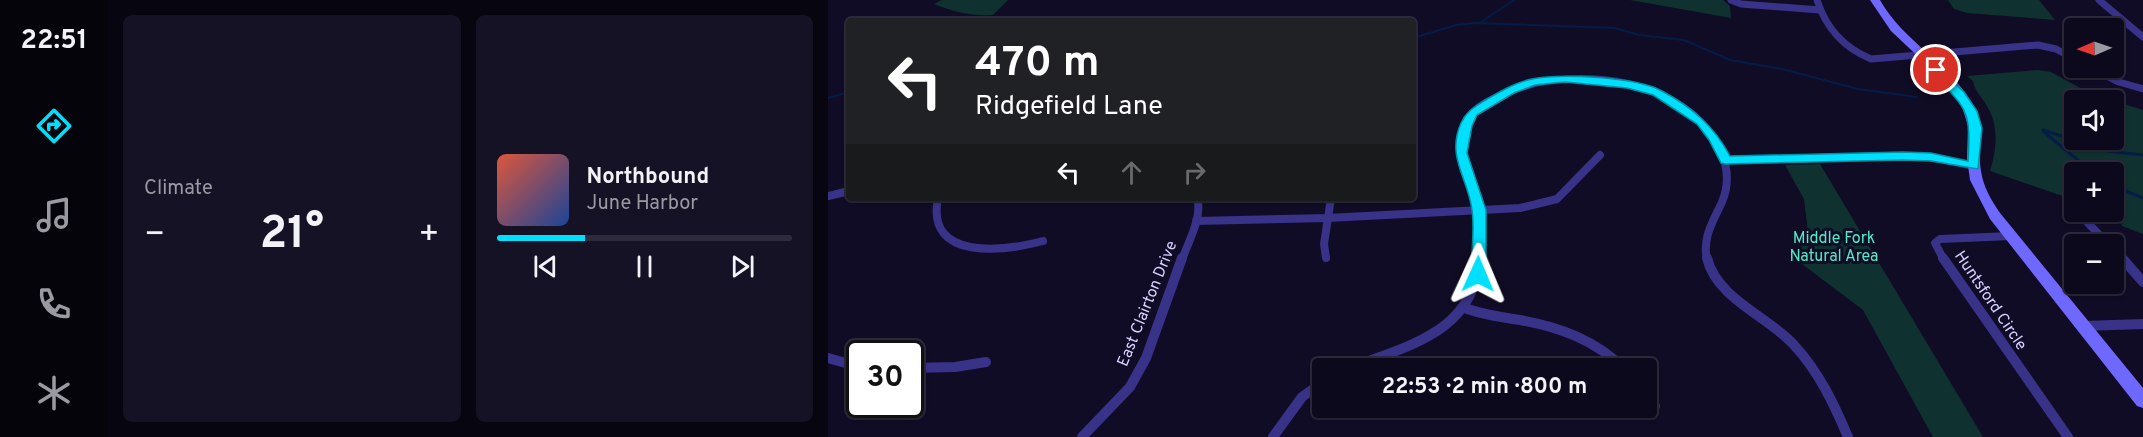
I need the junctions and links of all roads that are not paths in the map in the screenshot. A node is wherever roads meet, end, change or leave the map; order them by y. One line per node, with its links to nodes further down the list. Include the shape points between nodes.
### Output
1 (1731, 0): 5 (street)
2 (1817, 0): 5 (street)
3 (1875, 0): 8 (street, via 1886,21)
4 (2099, 0): 6 (street)
5 (1820, 10): 8 (street, via 1828,26 1855,54 1871,58)
6 (2143, 37)
7 (2064, 53): 8 (street, via 2038,45)
8 (1920, 55): 13 (street, via 1956,89 1971,111 1976,128)
9 (2110, 78): 10 (street)
10 (2143, 89)
11 (1600, 155): 19 (street, via 1557,199 1520,208)
12 (1725, 160): 13 (street, via 1903,156); 19 (street, via 1701,122 1657,92 1583,79 1533,82 1487,102 1472,113 1466,126 1461,153); 42 (street, via 1727,194 1705,236 1707,262 1726,294 1781,332 1818,375)
13 (1974, 166): 24 (street, via 1981,195)
14 (846, 192): 15 (street)
15 (828, 196)
16 (937, 201): 25 (street, via 935,222 944,235 961,245 1007,250)
17 (1198, 201): 21 (street, East Clairton Drive)
18 (1331, 201): 20 (street)
19 (1479, 210): 20 (street); 29 (street, via 1478,274)
20 (1328, 218): 21 (street); 26 (street)
21 (1197, 221): 40 (street, East Clairton Drive, via 1146,358 1130,387)
22 (2087, 222): 23 (street)
23 (2098, 234)
24 (2011, 236): 31 (street); 43 (street, Huntsford Circle, via 1940,239 1935,243 1936,250)
25 (1043, 241)
26 (1326, 258)
27 (2124, 261): 28 (street)
28 (2143, 282)
29 (1465, 308): 33 (street, via 1433,333); 34 (street, via 1488,318 1555,326)
30 (2143, 324): 31 (street)
31 (2083, 326): 39 (street)
32 (828, 358): 36 (street)
33 (1374, 358)
34 (1613, 358)
35 (986, 362): 37 (street)
36 (846, 363)
37 (924, 368)
38 (1312, 390): 41 (street, via 1302,397)
39 (2143, 401)
40 (1082, 437)
41 (1273, 437)
42 (1848, 437)
43 (2068, 437)

